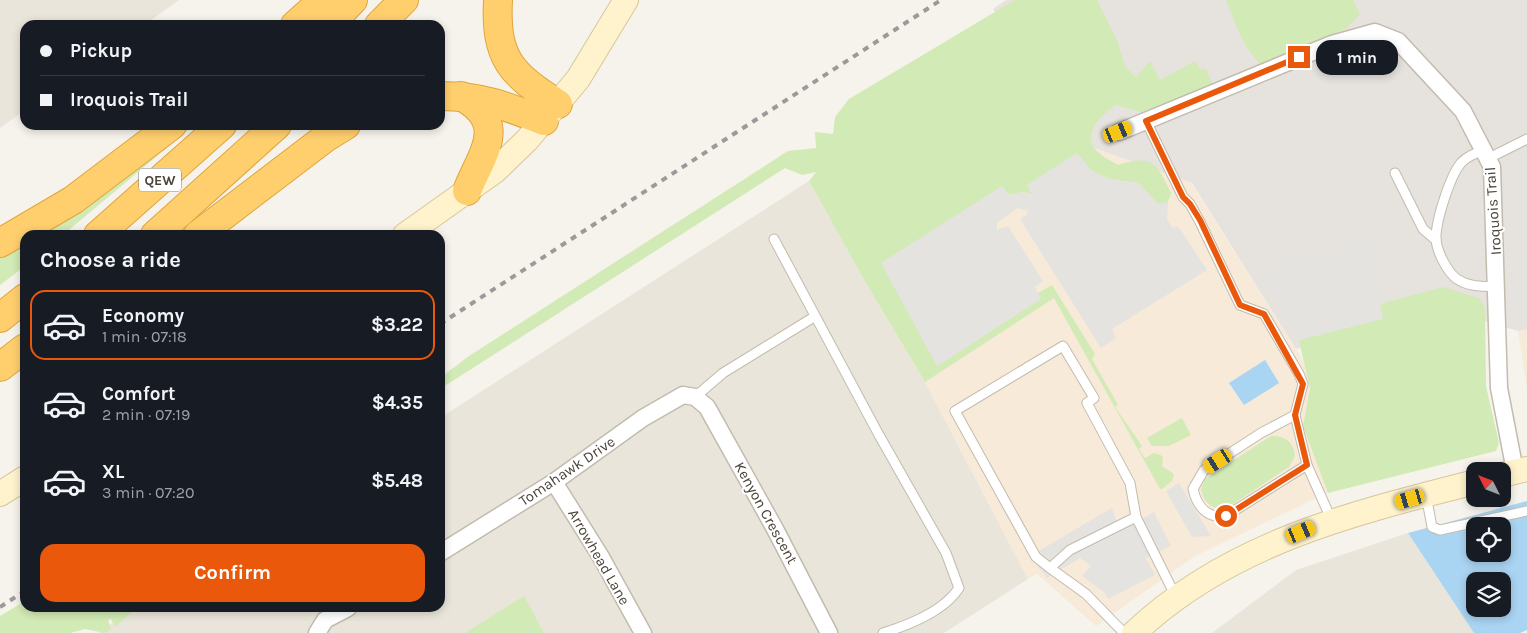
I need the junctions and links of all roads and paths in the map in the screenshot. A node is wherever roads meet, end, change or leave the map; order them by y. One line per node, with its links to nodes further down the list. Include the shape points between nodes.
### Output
1 (323, 0): 6 (highway)
2 (353, 0): 7 (highway)
3 (404, 0): 8 (highway)
4 (498, 0): 10 (highway, via 497,28 509,64)
5 (626, 0): 10 (main road, via 578,79)
6 (301, 20)
7 (334, 20)
8 (384, 20)
9 (450, 96): 10 (highway); 20 (highway, via 483,113 490,134 485,154)
10 (551, 112): 20 (main road, via 508,160)
11 (1146, 121): 16 (street, Iroquois Trail); 18 (street, Iroquois Trail, via 1332,44 1375,32 1398,41 1463,111); 37 (lane, via 1183,197 1200,220 1240,305 1264,314 1299,374 1303,384)
12 (165, 130): 21 (highway, via 72,200)
13 (216, 130): 22 (highway, QEW)
14 (271, 130): 23 (highway, QEW)
15 (338, 130): 24 (highway)
16 (1118, 132)
17 (1527, 139): 18 (lane)
18 (1486, 154): 28 (lane, via 1468,157 1458,168 1440,214); 30 (street, Iroquois Trail, via 1492,166)
19 (1395, 173): 28 (lane, via 1423,229)
20 (467, 191): 25 (main road)
21 (22, 230)
22 (104, 230)
23 (161, 230)
24 (205, 230)
25 (412, 230)
26 (20, 231): 29 (highway)
27 (774, 239): 32 (lane)
28 (1436, 240): 30 (lane, via 1454,277 1470,286)
29 (0, 243)
30 (1497, 287): 39 (street, Iroquois Trail, via 1499,388)
31 (20, 302): 33 (highway)
32 (814, 317): 36 (lane, via 723,373); 55 (lane, via 946,553 959,588 942,606 900,628)
33 (0, 318)
34 (20, 352): 35 (highway)
35 (0, 366)
36 (695, 397): 41 (street, Tomahawk Drive, via 683,395 643,418); 54 (street, Kenyon Crescent, via 707,408)
37 (1295, 415): 38 (lane); 38 (lane, via 1204,470 1194,490 1196,500 1203,511 1216,518 1226,516)
38 (1307, 465): 47 (lane)
39 (1515, 472)
40 (20, 481): 43 (main road)
41 (554, 482): 48 (street, Tomahawk Drive); 53 (street, Arrowhead Lane, via 602,558)
42 (1466, 484): 44 (main road)
43 (0, 494)
44 (1426, 494): 45 (lane, via 1432,527 1440,530); 47 (main road)
45 (1527, 511)
46 (1136, 517): 49 (lane, via 1070,550); 49 (lane, via 1130,483 1087,402 1094,398 1063,346 956,411 1036,557); 50 (lane)
47 (1332, 521): 50 (main road, via 1257,550 1222,568)
48 (445, 550)
49 (1050, 568): 56 (lane, via 1086,594)
50 (1177, 599): 57 (main road)
51 (340, 612): 52 (street, via 325,620)
52 (317, 633)
53 (643, 633)
54 (829, 633)
55 (883, 633)
56 (1124, 633)
57 (1134, 633)

